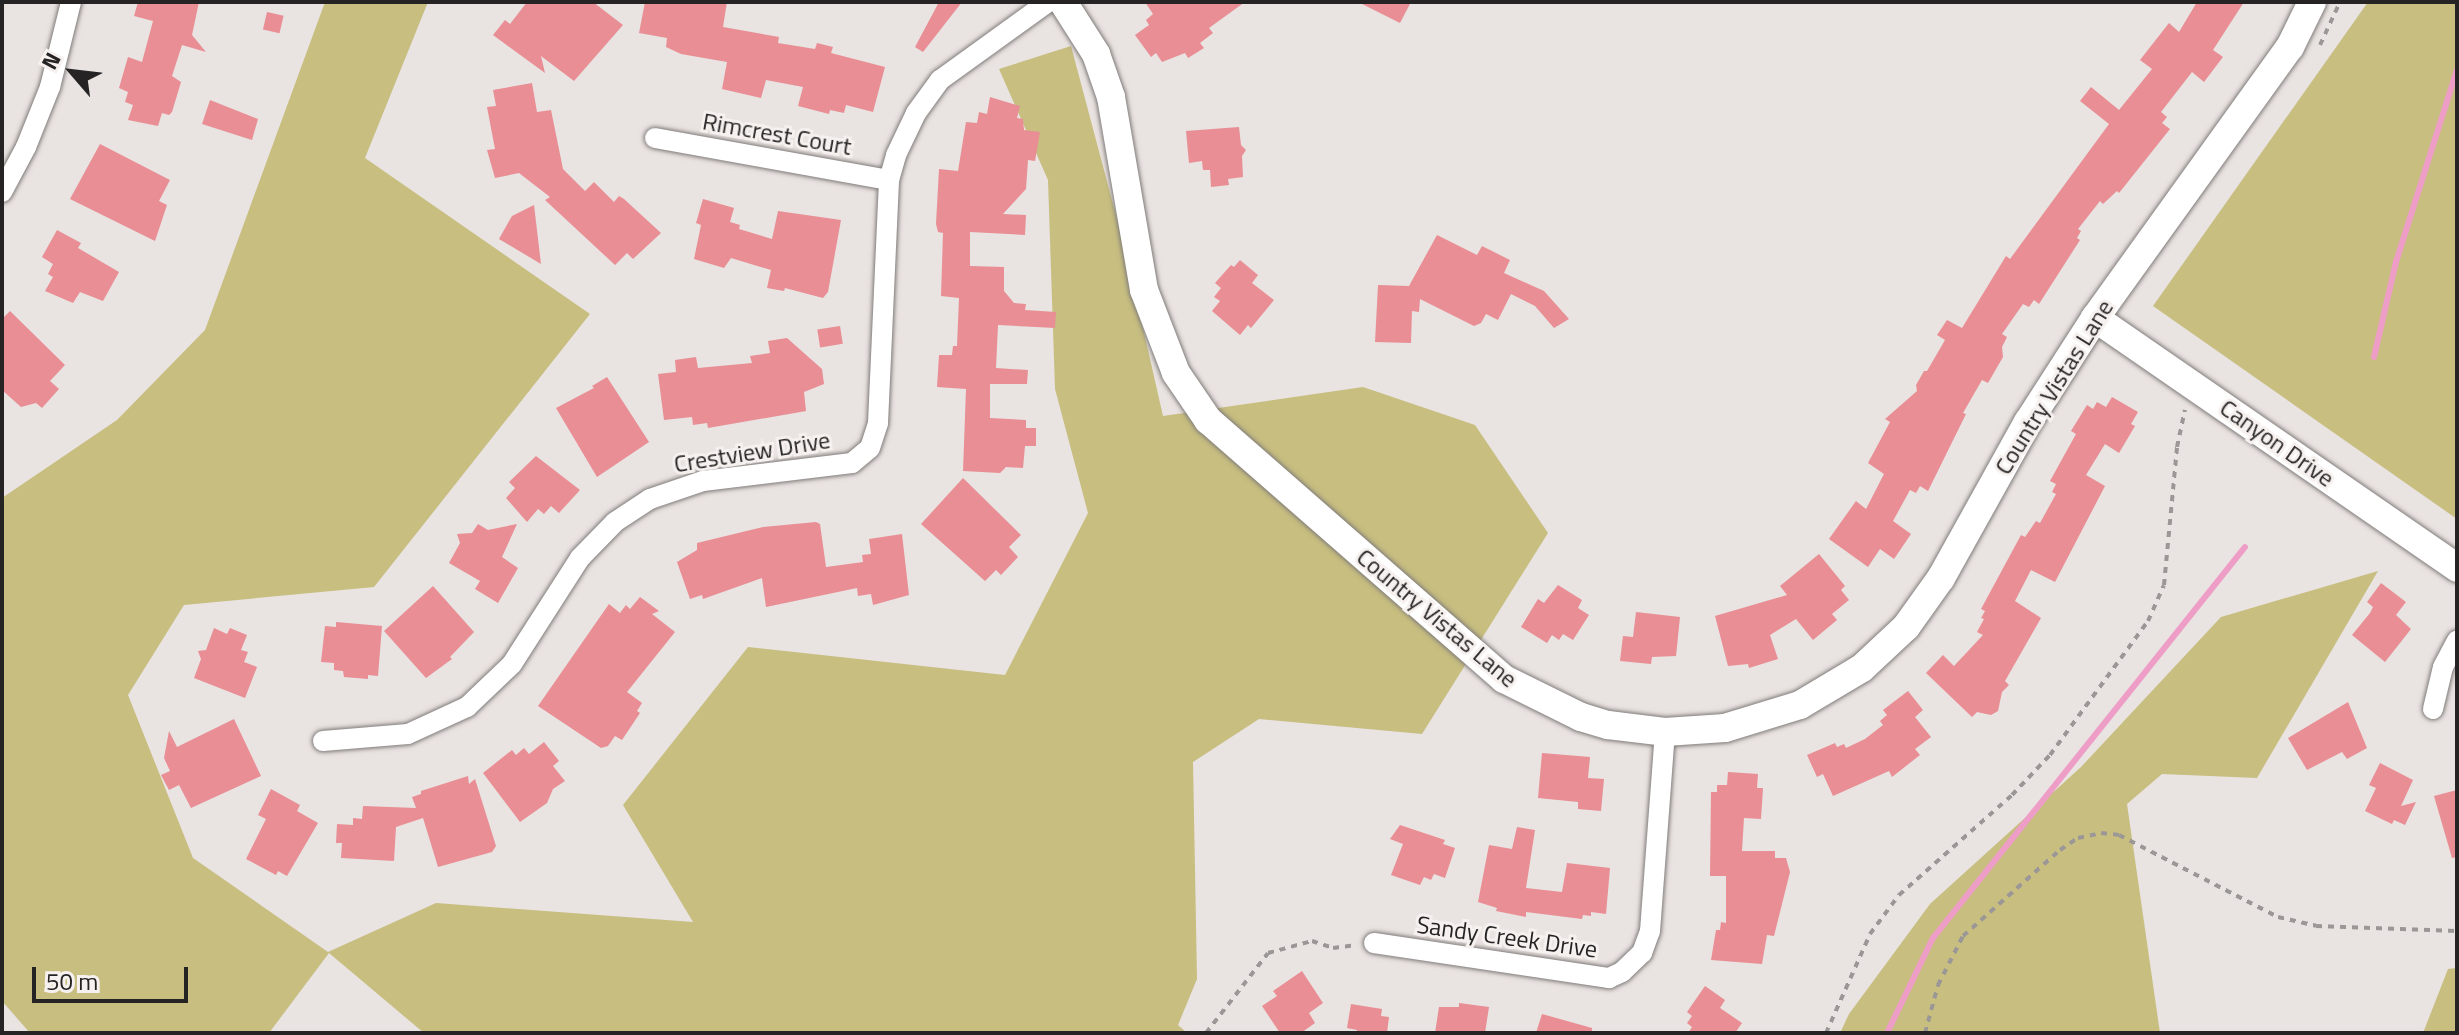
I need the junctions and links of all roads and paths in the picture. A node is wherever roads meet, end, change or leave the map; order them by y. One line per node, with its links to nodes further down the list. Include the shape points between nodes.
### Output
1 (71, 2): 9 (street, via 39,118)
2 (1048, 2): 8 (street, Crestview Drive, via 940,80 906,131)
3 (1063, 2): 15 (street, Country Vistas Lane, via 1096,54 1111,97 1144,290 1176,373 1208,420 1504,679 1581,717)
4 (2312, 2): 10 (street, Country Vistas Lane, via 2290,47)
5 (2340, 2): 6 (path)
6 (2314, 57)
7 (655, 138): 8 (street, Rimcrest Court)
8 (889, 180): 16 (street, Crestview Drive, via 878,423 870,448 852,463 703,481 650,499 615,522 580,558 512,664 467,707 408,734)
9 (2, 192)
10 (2095, 318): 11 (street, Canyon Drive); 15 (street, Country Vistas Lane, via 2028,422 1941,578 1885,649 1837,686 1783,712 1725,728)
11 (2191, 383): 12 (street, Canyon Drive); 20 (path, via 2177,447 2164,585 2148,621 2050,755 1899,895 1870,934)
12 (2457, 568)
13 (2457, 641): 14 (street, via 2443,667)
14 (2433, 709)
15 (1665, 732): 18 (street, Sandy Creek Drive, via 1650,931 1642,953 1622,972 1609,978)
16 (323, 741)
17 (2457, 931): 21 (path, via 2316,926 2278,917 2119,835 2101,833 2078,838 2060,850 1963,936 1938,985)
18 (1374, 943): 19 (path, via 1333,948 1312,941 1268,953)
19 (1206, 1033)
20 (1826, 1033)
21 (1925, 1033)

